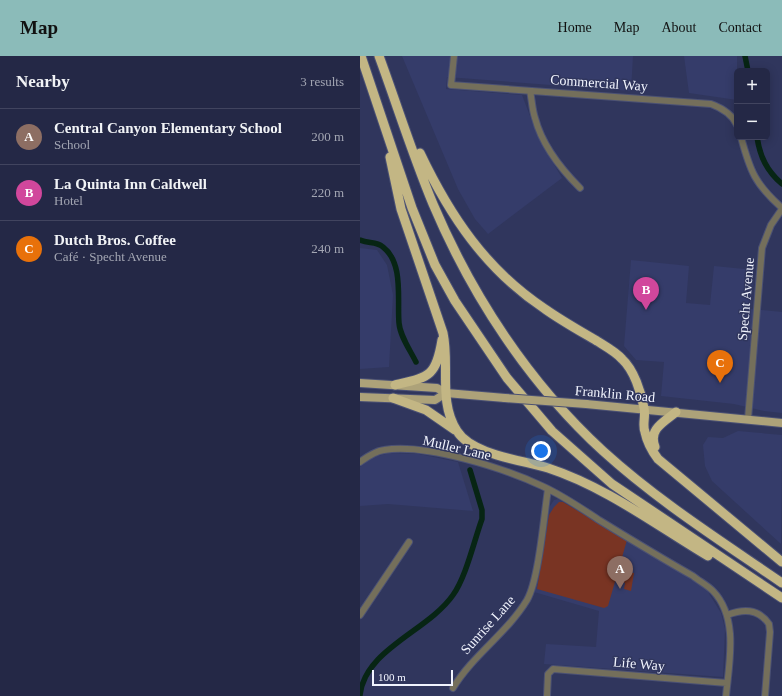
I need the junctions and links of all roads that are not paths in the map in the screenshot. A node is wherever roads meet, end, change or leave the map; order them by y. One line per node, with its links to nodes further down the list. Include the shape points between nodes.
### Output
1 (361, 56): 6 (highway)
2 (379, 56): 5 (highway)
3 (454, 56): 4 (street, Commercial Way, via 451,86)
4 (530, 90): 7 (street, Commercial Way, via 711,104 721,108); 9 (street, via 535,119 544,141 565,173)
5 (395, 101): 17 (highway, via 430,174 468,237 518,290 622,358 631,372); 28 (highway, via 433,204 458,256 491,316 542,387 582,430 634,477 674,509)
6 (379, 107): 11 (highway, via 401,209); 27 (highway, via 412,208 435,265 455,301 507,378 552,432 612,484)
7 (734, 121)
8 (742, 140): 10 (street, via 753,174 768,195)
9 (580, 188)
10 (782, 208): 19 (street, Specht Avenue, via 771,225 762,248)
11 (443, 333): 13 (highway, via 437,364 432,371 423,378); 14 (highway, via 446,348)
12 (360, 383): 13 (main road, Franklin Road)
13 (395, 385): 14 (main road, Franklin Road, via 437,388)
14 (446, 394): 16 (main road, Franklin Road, via 435,400); 17 (main road, Franklin Road, bridge); 21 (highway, via 446,404)
15 (360, 396): 16 (main road, Franklin Road)
16 (393, 398): 21 (highway, via 426,410)
17 (644, 409): 18 (main road, Franklin Road); 23 (highway, via 644,431 650,448 658,459)
18 (676, 412): 19 (main road, Franklin Road); 23 (highway, via 656,428 653,440 659,454)
19 (748, 419): 20 (main road, Franklin Road)
20 (782, 423)
21 (458, 432): 27 (highway, via 471,444 486,451 550,468 590,485 725,566)
22 (360, 462): 24 (street, Muller Lane, via 382,450 398,448 435,453 480,463)
23 (677, 475): 26 (highway)
24 (548, 489): 31 (street, Muller Lane, via 692,576 712,591 720,600); 33 (street, Sunrise Lane, via 533,583 527,600 510,622 463,671)
25 (409, 542): 30 (street)
26 (782, 562)
27 (760, 583): 29 (highway)
28 (782, 583)
29 (782, 598)
30 (360, 614)
31 (727, 615): 32 (street, via 730,643); 36 (street, via 748,610 769,624)
32 (727, 683): 34 (street, Life Way, via 554,669 550,670); 35 (street)
33 (453, 688)
34 (547, 696)
35 (726, 696)
36 (765, 696)

